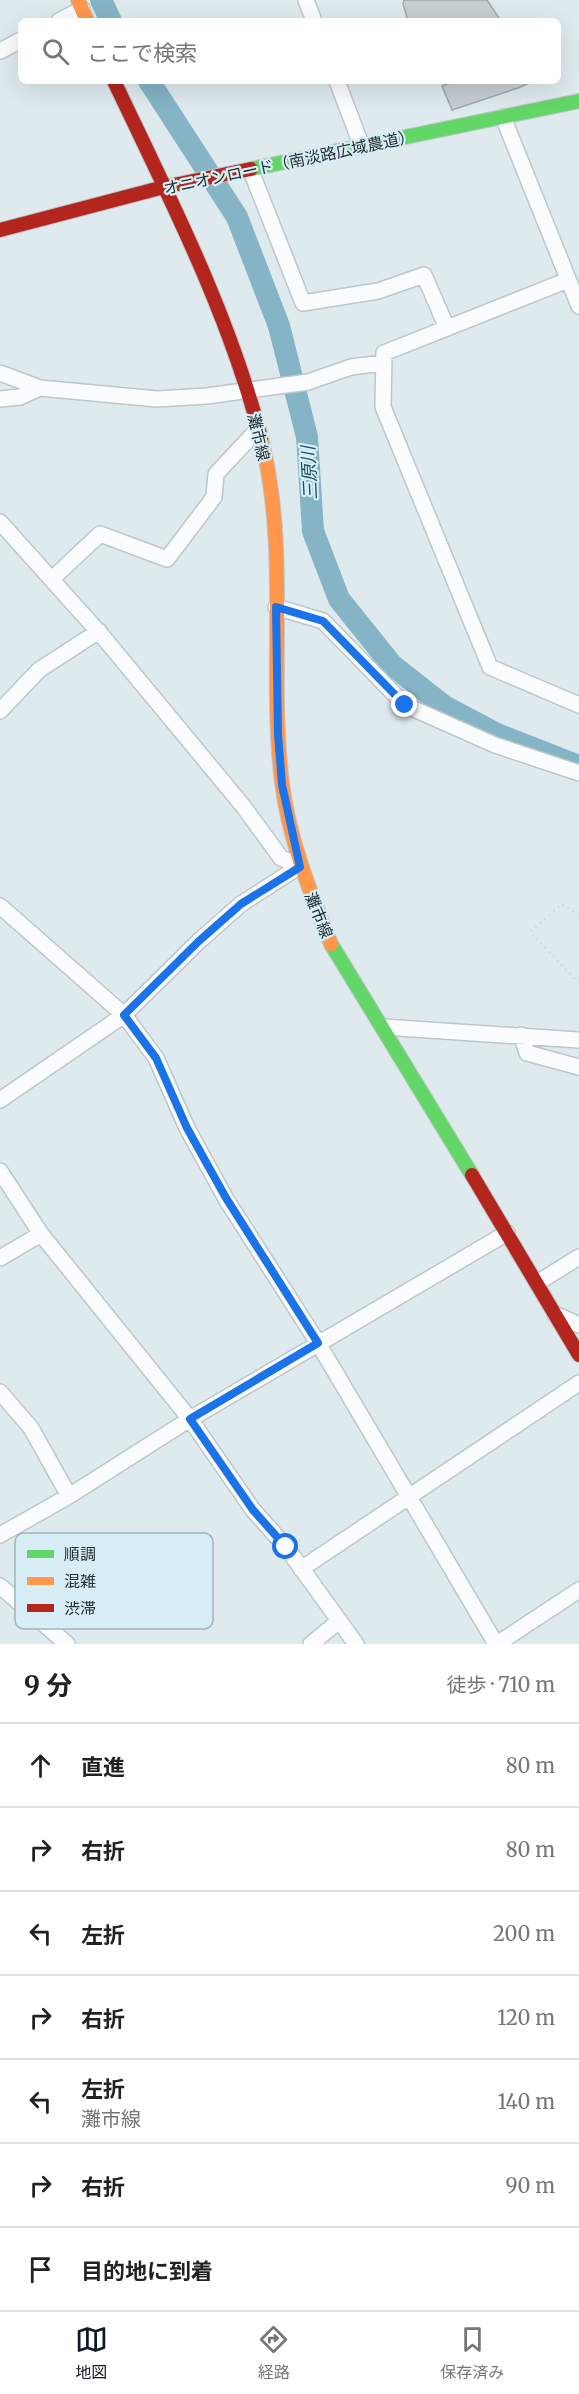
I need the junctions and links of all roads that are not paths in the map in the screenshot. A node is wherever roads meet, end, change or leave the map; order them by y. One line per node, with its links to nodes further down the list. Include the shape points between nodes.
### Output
1 (306, 0): 4 (street)
2 (83, 10): 3 (street)
3 (66, 18)
4 (313, 18)
5 (18, 42): 6 (street)
6 (0, 51)
7 (115, 84): 13 (main road, 灘市線)
8 (338, 84): 11 (street)
9 (579, 101): 10 (main road, オニオンロード（南淡路広域農道）)
10 (503, 117): 11 (main road, オニオンロード（南淡路広域農道）); 15 (street)
11 (362, 147): 12 (main road, オニオンロード（南淡路広域農道）)
12 (245, 172): 13 (main road, オニオンロード（南淡路広域農道）); 17 (street, via 303,303 378,291 424,275)
13 (164, 187): 14 (main road, オニオンロード（南淡路広域農道）); 21 (main road, 灘市線)
14 (0, 230)
15 (568, 280): 16 (street); 17 (street)
16 (579, 306)
17 (447, 328): 18 (street, via 384,353)
18 (383, 363): 21 (street); 28 (street, via 383,407 490,667)
19 (0, 373): 20 (street)
20 (40, 388): 21 (street, via 157,399); 22 (street, via 20,397)
21 (254, 391): 23 (main road, 灘市線)
22 (0, 399)
23 (258, 429): 25 (street, via 216,474 214,497 168,559 100,534); 26 (main road, 灘市線, via 271,501)
24 (0, 522): 25 (street)
25 (52, 579): 27 (street)
26 (276, 607): 30 (street, via 323,621 405,705 495,745); 31 (main road, 灘市線, via 282,785)
27 (99, 631): 29 (street, via 39,670); 31 (street, via 281,858)
28 (579, 705)
29 (0, 711)
30 (579, 772)
31 (300, 867): 33 (street, via 241,904); 34 (main road, 灘市線, via 332,945)
32 (0, 906): 33 (street)
33 (124, 1015): 38 (street); 47 (street, via 156,1058 187,1128 226,1198)
34 (384, 1027): 35 (street); 40 (main road, 灘市線)
35 (521, 1035): 36 (street); 37 (street, via 527,1053)
36 (579, 1040)
37 (579, 1067)
38 (0, 1100)
39 (0, 1172): 41 (street)
40 (507, 1233): 44 (main road, 灘市線); 47 (street)
41 (41, 1234): 43 (street); 51 (street)
42 (579, 1257): 44 (street)
43 (0, 1258)
44 (537, 1283): 45 (main road, 灘市線)
45 (555, 1314): 46 (street); 48 (main road, 灘市線)
46 (579, 1325)
47 (318, 1343): 51 (street); 53 (street)
48 (579, 1355)
49 (579, 1383): 53 (street)
50 (0, 1392): 52 (street, via 31,1428)
51 (190, 1419): 52 (street); 55 (street, via 253,1510)
52 (69, 1496): 54 (street)
53 (408, 1498): 55 (street); 64 (street)
54 (0, 1535)
55 (301, 1569): 59 (street)
56 (0, 1586): 58 (street)
57 (579, 1590): 64 (street)
58 (15, 1599)
59 (339, 1621): 62 (street); 63 (street)
60 (50, 1629): 61 (street)
61 (67, 1644)
62 (311, 1644)
63 (356, 1644)
64 (497, 1644)

